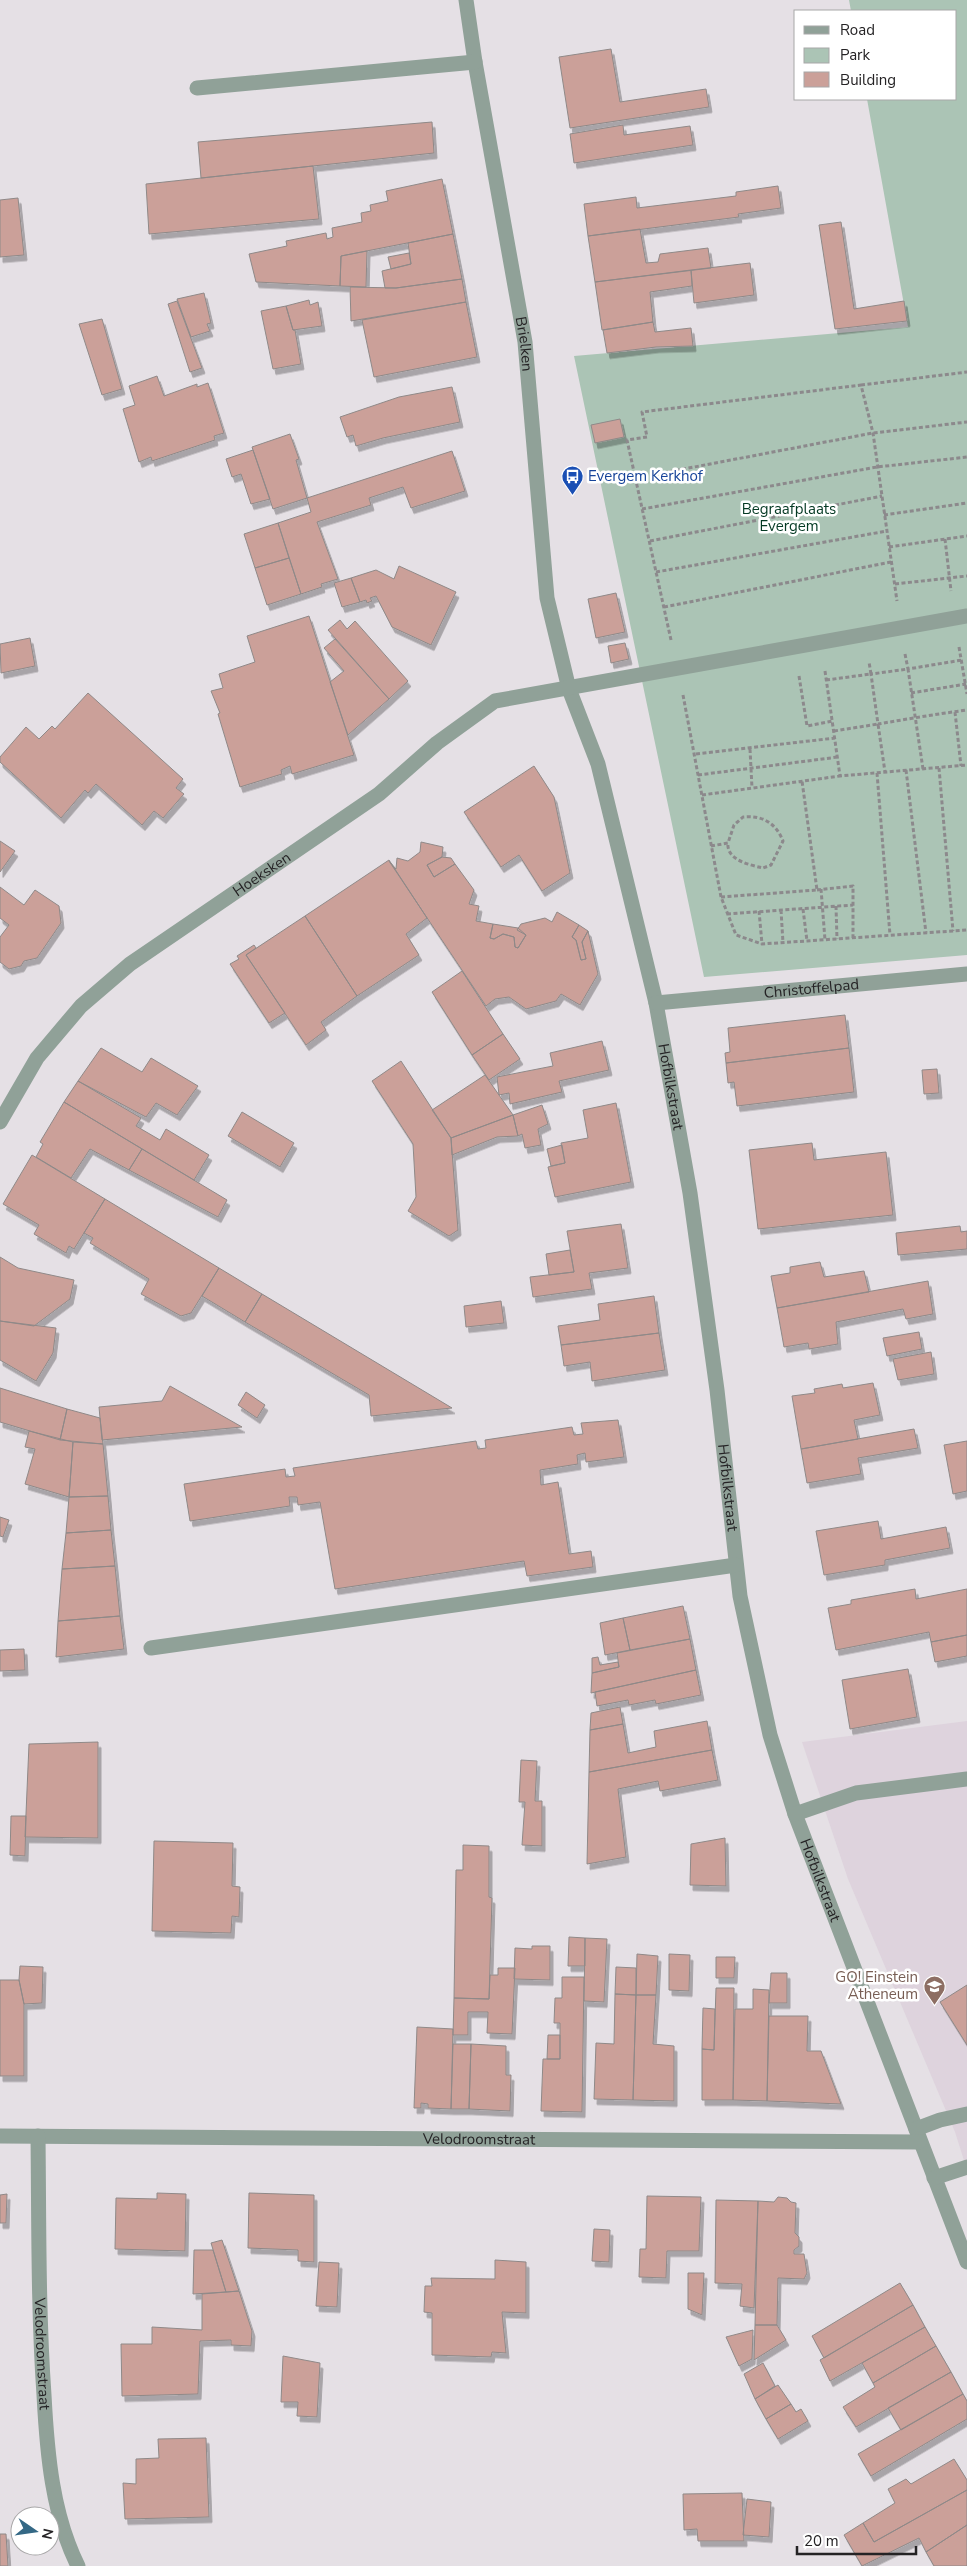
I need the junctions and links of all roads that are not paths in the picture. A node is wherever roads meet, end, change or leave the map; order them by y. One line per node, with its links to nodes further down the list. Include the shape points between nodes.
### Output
1 (466, 0): 2 (street, Brielken)
2 (475, 62): 3 (street); 5 (street, Brielken, via 525,342 547,598)
3 (197, 88)
4 (960, 618): 5 (street, Hoeksken)
5 (569, 689): 7 (street, Hofbilkstraat, via 598,764); 8 (street, Hoeksken, via 495,701 437,743 379,794 130,964 81,1006 37,1058)
6 (967, 974): 7 (street, Christoffelpad)
7 (656, 1003): 9 (street, Hofbilkstraat, via 690,1193 717,1390)
8 (0, 1122)
9 (736, 1565): 10 (street); 12 (street, Hofbilkstraat, via 770,1735)
10 (151, 1648)
11 (967, 1779): 12 (street, via 856,1793)
12 (795, 1814): 14 (street, Hofbilkstraat)
13 (967, 2114): 14 (street, via 940,2120)
14 (918, 2135): 16 (street, Velodroomstraat); 18 (street, Hofbilkstraat)
15 (0, 2136): 16 (street, Velodroomstraat)
16 (38, 2136): 20 (street, Velodroomstraat, via 41,2354 48,2453 59,2513)
17 (967, 2167): 18 (street)
18 (934, 2178): 19 (street, Hofbilkstraat)
19 (967, 2262)
20 (78, 2566)

